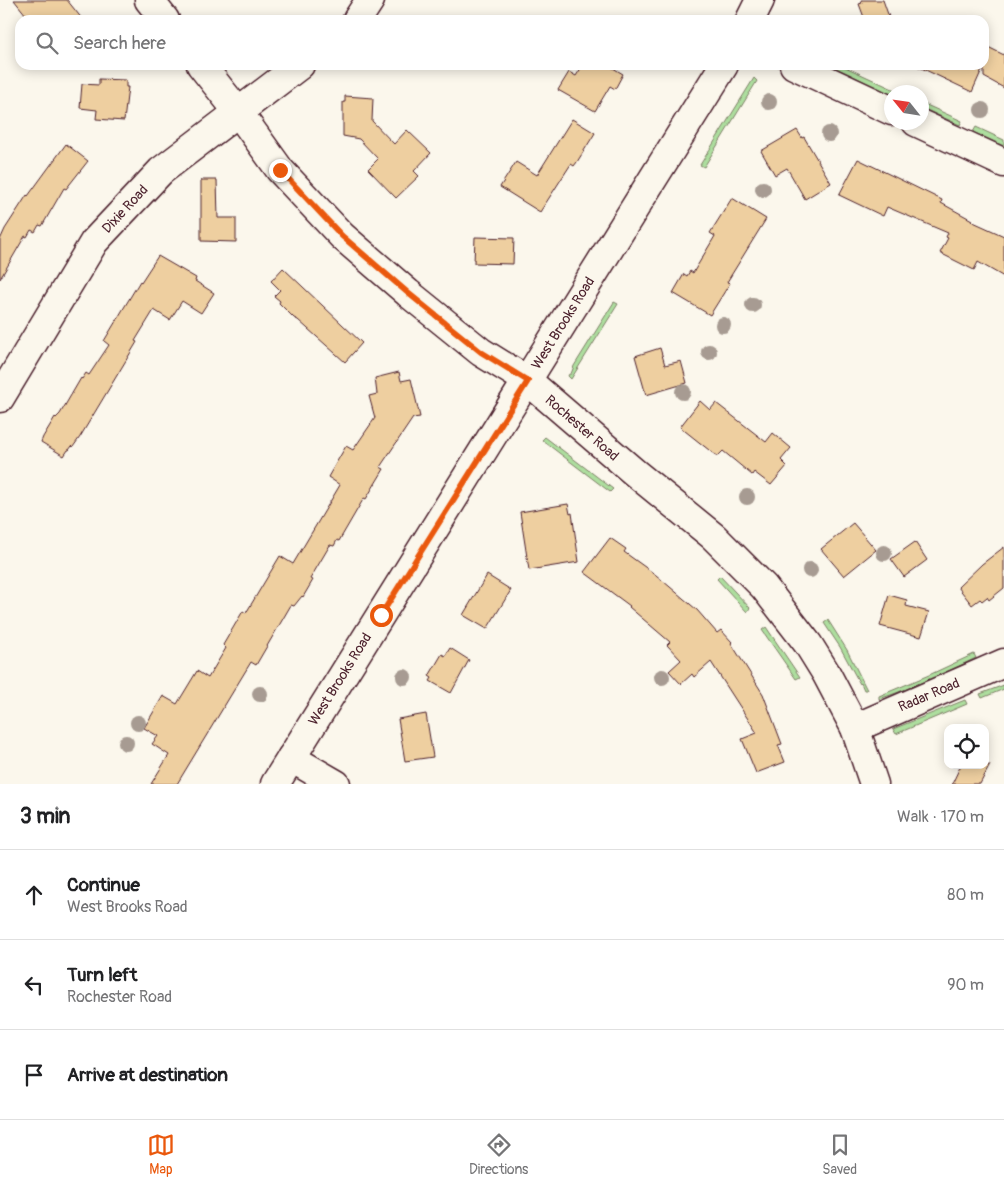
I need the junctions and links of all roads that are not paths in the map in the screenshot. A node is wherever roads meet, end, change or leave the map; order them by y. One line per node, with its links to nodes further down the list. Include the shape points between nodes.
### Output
1 (149, 0): 4 (street)
2 (370, 0): 5 (street)
3 (760, 0): 6 (street)
4 (161, 15)
5 (360, 15)
6 (752, 15)
7 (205, 70): 12 (street, Rochester Road)
8 (294, 70): 12 (street, Dixie Road)
9 (721, 70): 15 (street, West Brooks Road)
10 (805, 70): 11 (street)
11 (884, 107)
12 (239, 113): 15 (street, Rochester Road, via 280,170 342,236 481,352); 16 (street, Dixie Road, via 161,170 94,242)
13 (929, 128): 14 (street)
14 (1004, 163)
15 (528, 381): 18 (street, Rochester Road, via 702,526 754,576 808,644); 19 (street, West Brooks Road)
16 (0, 398)
17 (1004, 663): 18 (street, Radar Road)
18 (855, 728): 22 (street, Rochester Road)
19 (291, 758): 20 (street, West Brooks Road); 21 (street)
20 (275, 784)
21 (336, 784)
22 (874, 784)

